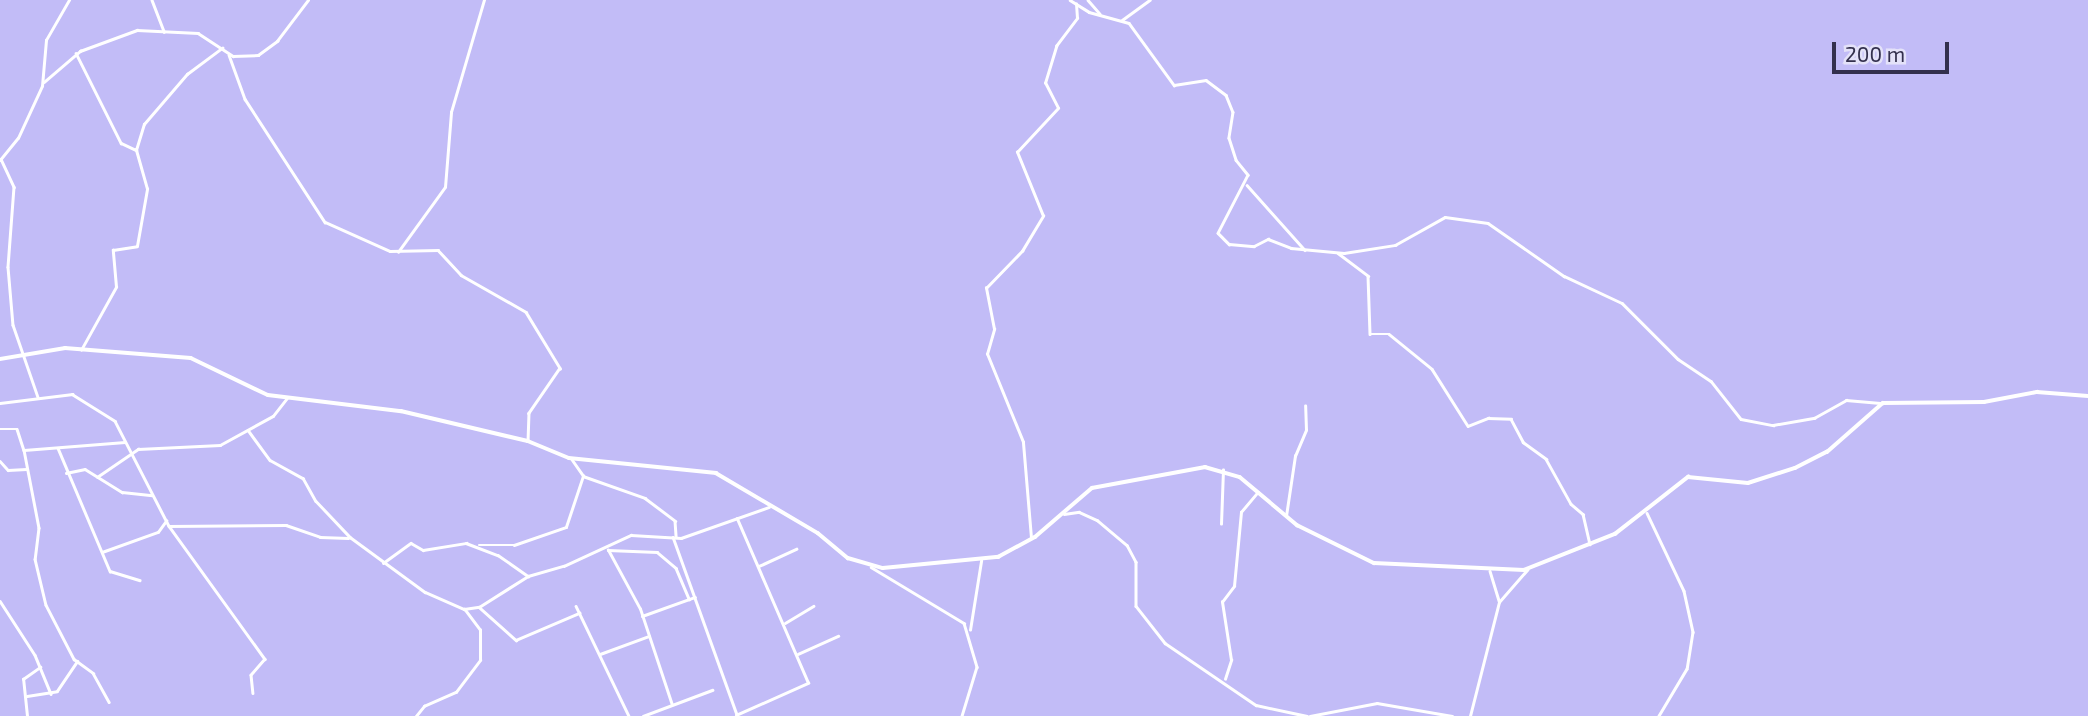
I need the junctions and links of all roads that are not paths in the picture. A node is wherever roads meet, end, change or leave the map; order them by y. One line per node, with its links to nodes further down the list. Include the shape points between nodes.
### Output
1 (69, 0): 20 (street, via 46,40)
2 (152, 0): 14 (street)
3 (308, 0): 18 (street, via 267,50)
4 (484, 0): 25 (street, via 451,111 445,187)
5 (1070, 0): 9 (street)
6 (1081, 0): 9 (street)
7 (1088, 0): 10 (street)
8 (1150, 0): 11 (street)
9 (1077, 5): 10 (street); 62 (street, via 1077,18 1056,46 1045,83 1058,108 1017,152 1043,216 1022,251 986,288 994,329 987,354 1023,442)
10 (1100, 14): 12 (street)
11 (1132, 15): 12 (street); 13 (street)
12 (1122, 20): 13 (street)
13 (1129, 23): 23 (street, via 1169,82 1183,87 1206,80 1226,95 1233,112 1227,131 1236,160 1248,175)
14 (164, 32): 15 (street, via 202,34); 16 (street, via 121,33)
15 (222, 48): 17 (street); 21 (street, via 159,101)
16 (76, 53): 20 (street); 21 (street, via 121,143)
17 (229, 55): 18 (street); 19 (street)
18 (238, 57): 19 (street)
19 (233, 63): 25 (street, via 245,99 325,222)
20 (44, 82): 22 (street, via 18,138)
21 (136, 150): 27 (street, via 147,189 136,246 113,250 116,287)
22 (0, 159): 28 (street, via 14,187 9,281)
23 (1246, 183): 24 (street); 24 (street, via 1219,237 1234,245 1268,239)
24 (1305, 250): 26 (street)
25 (398, 253): 38 (street, via 443,253 461,275 526,312 560,368 528,413)
26 (1338, 253): 33 (street, via 1391,246 1445,216 1493,224 1564,276 1622,303 1678,359 1711,381 1741,419 1778,424 1814,418 1846,400); 63 (street, via 1368,276 1369,333 1389,334 1428,366 1468,426 1489,418 1511,419 1523,442 1546,459 1571,504 1583,514)
27 (81, 350): 28 (street); 32 (street, via 199,360 268,395)
28 (22, 356): 29 (street); 31 (street)
29 (0, 359)
30 (2088, 396): 33 (street, via 2037,393 1984,402)
31 (38, 397): 34 (street); 39 (street, via 81,397 110,415)
32 (287, 398): 37 (street, via 273,416); 38 (street, via 401,411)
33 (1883, 403): 53 (street, via 1827,452 1795,468 1748,483 1688,477)
34 (0, 404)
35 (1306, 406): 55 (street, via 1306,429 1295,456)
36 (0, 429): 41 (street, via 17,429)
37 (248, 430): 42 (street, via 213,446); 60 (street, via 270,460 305,480 316,501)
38 (528, 441): 43 (street)
39 (125, 442): 40 (street); 42 (street)
40 (58, 447): 41 (street); 47 (street)
41 (24, 450): 45 (street)
42 (132, 450): 49 (street); 51 (street)
43 (571, 458): 48 (street); 52 (street, via 716,473)
44 (0, 461): 45 (street, via 8,470)
45 (26, 469): 91 (street, via 39,528 35,559 46,605)
46 (1223, 470): 50 (street); 54 (street, via 1201,468 1099,485); 58 (street)
47 (66, 472): 49 (street, via 85,469); 66 (street)
48 (583, 476): 61 (street, via 645,498 675,520); 64 (street, via 578,503 562,529 514,545)
49 (97, 477): 51 (street, via 131,496)
50 (1258, 492): 55 (street); 93 (street, via 1241,512 1234,586 1222,602 1231,660)
51 (152, 495): 57 (street)
52 (769, 507): 56 (street); 70 (street)
53 (1647, 513): 63 (street); 110 (street, via 1684,591 1693,632 1688,669)
54 (1057, 516): 62 (street); 93 (street, via 1085,514 1127,545 1136,562 1139,612 1165,643)
55 (1286, 516): 72 (street, via 1374,563)
56 (737, 519): 61 (street); 69 (street)
57 (166, 521): 59 (street); 66 (street, via 158,532)
58 (1221, 524)
59 (169, 526): 60 (street, via 286,525 320,537); 95 (street, via 265,659 251,675)
60 (350, 537): 68 (street)
61 (674, 537): 73 (street, via 631,535 564,566); 75 (street)
62 (1031, 540): 67 (street)
63 (1590, 544): 71 (street)
64 (480, 545): 68 (street, via 424,550 411,543); 73 (street)
65 (796, 549): 69 (street)
66 (102, 552): 74 (street, via 113,575)
67 (981, 561): 70 (street); 86 (street)
68 (383, 563): 82 (street, via 438,600)
69 (759, 566): 85 (street)
70 (871, 568): 86 (street, via 952,612)
71 (1527, 570): 72 (street); 78 (street)
72 (1490, 571): 78 (street)
73 (528, 576): 80 (street)
74 (140, 580)
75 (696, 596): 76 (street); 101 (street)
76 (689, 598): 84 (street); 84 (street, via 676,568 657,552 608,550)
77 (0, 601): 92 (street)
78 (1499, 603): 109 (street)
79 (813, 606): 85 (street)
80 (479, 607): 82 (street); 83 (street, via 516,640)
81 (576, 607): 83 (street)
82 (464, 609): 103 (street, via 480,629 480,660 456,692)
83 (579, 613): 89 (street)
84 (642, 616): 87 (street)
85 (785, 623): 90 (street)
86 (970, 633): 106 (street, via 977,674)
87 (649, 636): 89 (street); 99 (street)
88 (838, 636): 90 (street)
89 (600, 654): 104 (street)
90 (798, 654): 101 (street, via 806,686)
91 (77, 661): 96 (street, via 66,684); 98 (street, via 93,673)
92 (40, 667): 96 (street); 97 (street, via 23,679)
93 (1225, 680): 107 (street, via 1256,705)
94 (712, 690): 99 (street)
95 (253, 693)
96 (51, 694): 97 (street)
97 (27, 696): 102 (street)
98 (109, 702)
99 (672, 705): 100 (street)
100 (649, 715): 105 (street)
101 (737, 715)
102 (27, 716)
103 (416, 716)
104 (629, 716)
105 (643, 716)
106 (962, 716)
107 (1309, 716): 108 (street, via 1377,703)
108 (1452, 716)
109 (1470, 716)
110 (1658, 716)

